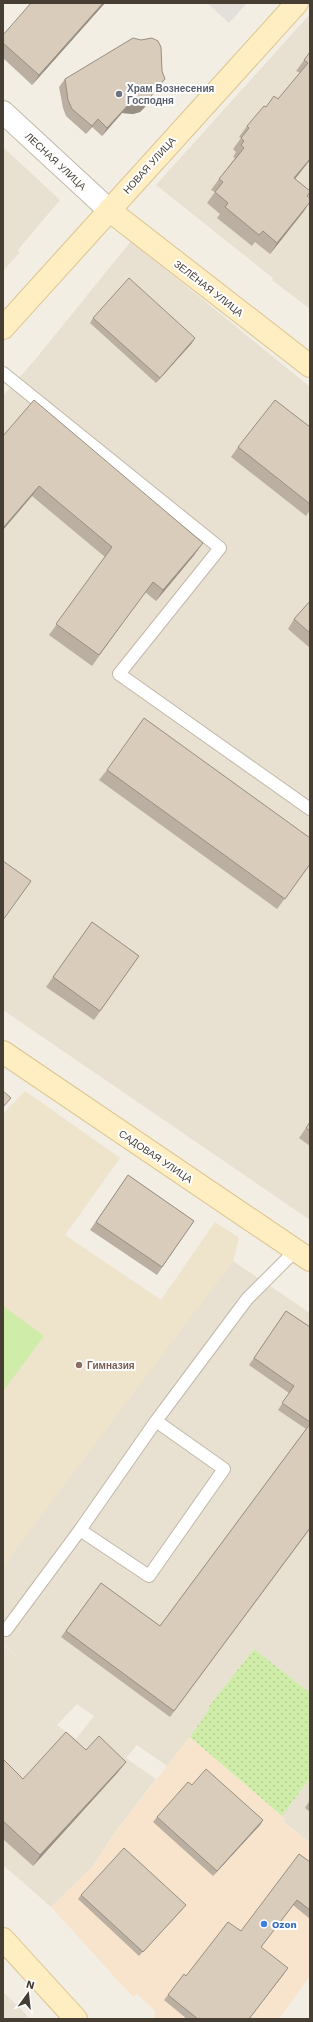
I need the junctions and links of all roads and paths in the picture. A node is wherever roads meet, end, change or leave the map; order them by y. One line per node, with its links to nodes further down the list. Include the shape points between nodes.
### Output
1 (297, 3): 3 (street, НОВАЯ УЛИЦА)
2 (3, 112): 3 (street, ЛЕСНАЯ УЛИЦА)
3 (109, 210): 4 (street, НОВАЯ УЛИЦА); 5 (street, ЗЕЛЁНАЯ УЛИЦА)
4 (3, 328)
5 (310, 366)
6 (3, 373): 7 (lane, via 220,548 119,674)
7 (310, 809)
8 (3, 1052): 9 (street, САДОВАЯ УЛИЦА)
9 (303, 1255): 10 (lane, via 247,1299)
10 (156, 1421): 11 (lane); 11 (lane, via 224,1469 149,1576)
11 (80, 1530): 12 (lane)
12 (6, 1630)
13 (3, 1939): 14 (street)
14 (76, 2019)

